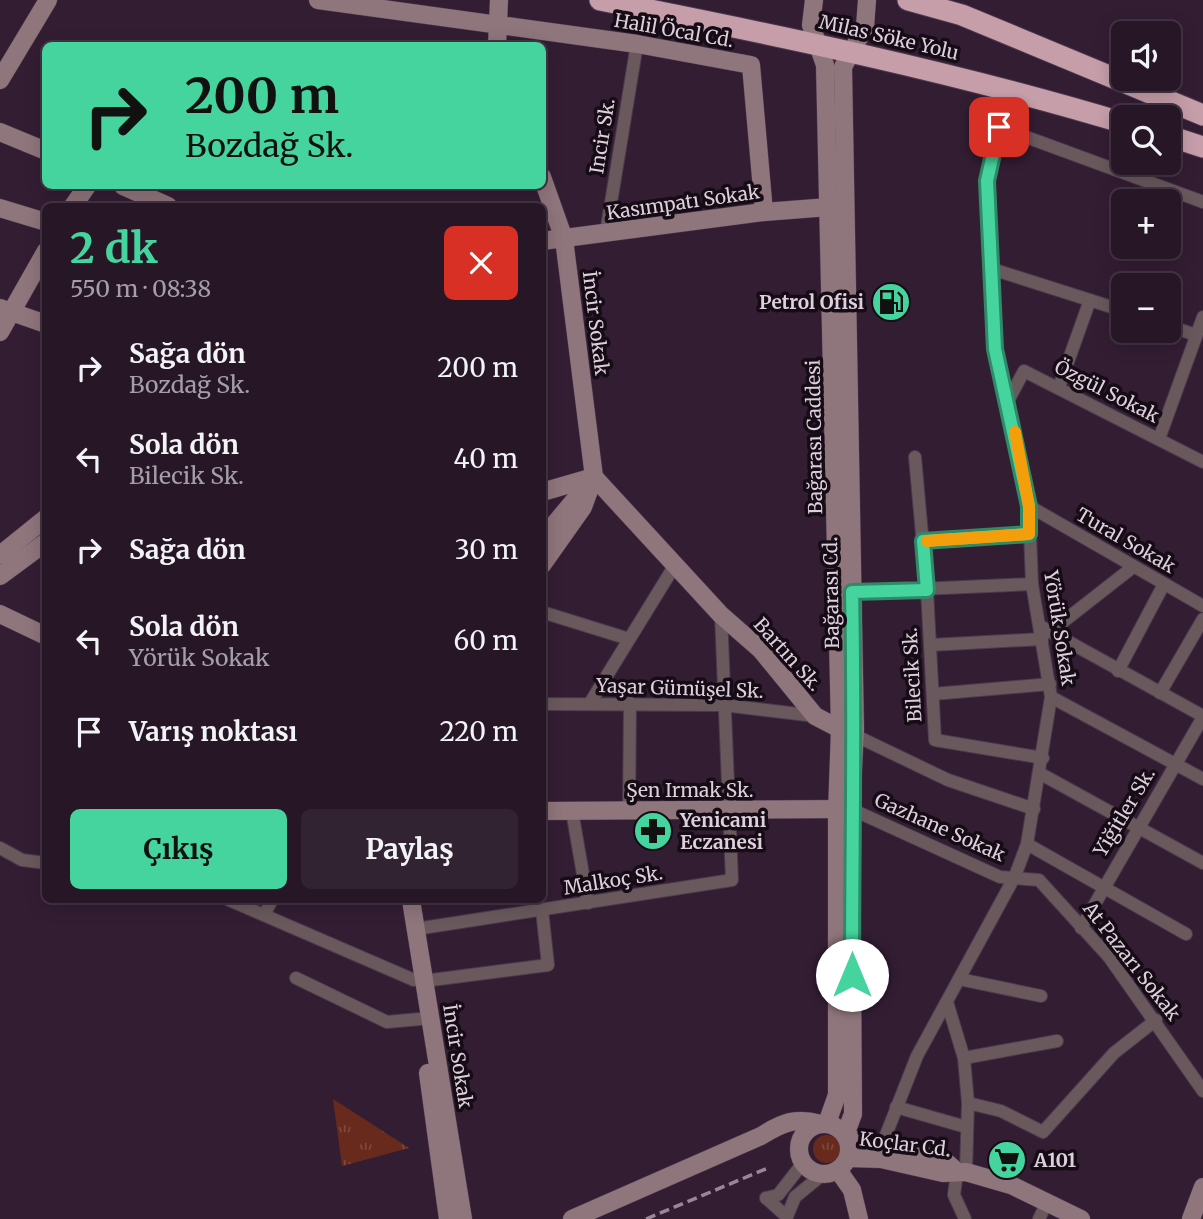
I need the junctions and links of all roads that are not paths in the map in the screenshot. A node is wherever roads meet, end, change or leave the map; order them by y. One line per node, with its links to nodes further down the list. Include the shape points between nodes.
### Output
1 (48, 0): 13 (main road)
2 (318, 0): 8 (main road, Halil Öcal Cd.)
3 (499, 0): 8 (main road)
4 (600, 0): 11 (highway, Milas Söke Yolu)
5 (814, 0): 11 (main road, Bağarası Caddesi, via 811,25)
6 (867, 0): 12 (main road, Bağarası Cd., via 865,27)
7 (908, 0): 15 (highway, Milas Söke Yolu, via 962,15)
8 (496, 24): 9 (main road); 10 (main road, Halil Öcal Cd.)
9 (497, 42)
10 (637, 44): 28 (main road, Halil Öcal Cd., via 751,65); 30 (street, Incir Sk.)
11 (818, 44): 12 (highway, Milas Söke Yolu); 26 (main road, Bağarası Caddesi, via 825,65)
12 (850, 50): 14 (highway, Milas Söke Yolu); 43 (main road, Bağarası Cd., via 843,67)
13 (0, 80)
14 (1000, 86): 16 (highway, Milas Söke Yolu); 17 (street, Yörük Sokak)
15 (1203, 115)
16 (1111, 119)
17 (999, 127): 24 (street); 34 (street, Yörük Sokak, via 987,181)
18 (0, 132): 21 (main road)
19 (1181, 140): 20 (highway)
20 (1203, 147)
21 (42, 149)
22 (546, 188): 31 (main road, İncir Sokak)
23 (130, 189): 25 (main road)
24 (1203, 202)
25 (161, 203)
26 (829, 207): 28 (main road, Kasımpatı Sokak); 43 (main road, Bağarası Caddesi)
27 (0, 208): 29 (main road)
28 (764, 212): 30 (main road, Kasımpatı Sokak)
29 (42, 221)
30 (606, 233): 31 (main road, Kasımpatı Sokak)
31 (564, 239): 32 (main road, Kasımpatı Sokak); 49 (main road, İncir Sokak)
32 (546, 241)
33 (42, 257): 37 (main road)
34 (992, 270): 35 (street); 45 (street, Yörük Sokak, via 995,349)
35 (1090, 300): 36 (street); 44 (street)
36 (1111, 307)
37 (6, 310): 39 (main road); 41 (main road)
38 (1203, 317): 42 (street)
39 (42, 323)
40 (1181, 330): 42 (street)
41 (0, 332)
42 (1196, 335): 46 (street)
43 (841, 384): 65 (main road, Bağarası Cd.); 85 (main road, Bağarası Caddesi)
44 (1059, 387): 45 (street, Özgül Sokak, via 1024,371); 46 (street, Özgül Sokak)
45 (1008, 401): 51 (street, Yörük Sokak)
46 (1158, 439): 48 (street, Özgül Sokak)
47 (915, 457): 55 (street, Bilecik Sk.)
48 (1203, 462)
49 (594, 477): 50 (main road); 53 (main road); 58 (main road, İncir Sokak, via 583,507); 59 (main road, Bartın Sk.)
50 (546, 491)
51 (1029, 506): 54 (street, Yörük Sokak); 60 (street, Tural Sokak)
52 (42, 521): 57 (main road)
53 (546, 534)
54 (1029, 534): 55 (street); 62 (street, Yörük Sokak)
55 (923, 541): 64 (street, Bilecik Sk.)
56 (42, 545): 61 (main road)
57 (0, 555)
58 (546, 559)
59 (675, 565): 69 (main road, Bartın Sk.); 73 (street)
60 (1133, 567): 63 (street, Tural Sokak); 71 (street)
61 (0, 576)
62 (1032, 584): 64 (street); 71 (street, Yörük Sokak)
63 (1164, 584): 66 (street, Tural Sokak); 75 (street)
64 (927, 590): 65 (street); 74 (street, Bilecik Sk.)
65 (852, 592): 85 (main road, Bağarası Cd.)
66 (1203, 606)
67 (546, 613): 73 (street)
68 (0, 614): 72 (main road)
69 (722, 615): 82 (street); 83 (main road, Bartın Sk., via 761,650)
70 (1203, 619): 78 (street)
71 (1044, 632): 74 (street); 75 (street); 76 (street, Yörük Sokak)
72 (42, 634)
73 (629, 639): 79 (street)
74 (930, 645): 77 (street, Bilecik Sk.)
75 (1118, 671): 78 (street)
76 (1050, 691): 77 (street); 86 (street, Yörük Sokak); 87 (street)
77 (933, 694): 86 (street, Bilecik Sk., via 935,740)
78 (1160, 694): 84 (street)
79 (590, 703): 80 (street, Yaşar Gümüşel Sk.); 81 (street, Yaşar Gümüşel Sk.)
80 (630, 703): 82 (street, Yaşar Gümüşel Sk.); 94 (street)
81 (546, 704)
82 (723, 705): 83 (street, Yaşar Gümüşel Sk.); 95 (street)
83 (815, 716): 85 (main road, Bartın Sk.)
84 (1203, 716): 87 (street, Yiğitler Sk.)
85 (848, 732): 90 (street, Bartın Sk., via 948,780); 91 (main road, Bağarası Caddesi)
86 (1043, 758): 88 (street, Yörük Sokak)
87 (1176, 764): 89 (street); 96 (street, Yiğitler Sk.)
88 (1041, 774): 90 (street, Yörük Sokak); 96 (street)
89 (1203, 779)
90 (1034, 808): 97 (street, Yörük Sokak)
91 (844, 810): 95 (main road, Şen Irmak Sk.); 101 (street, Gazhane Sokak, via 1000,877); 124 (main road, Bağarası Caddesi, via 837,1094); 129 (main road, via 853,1114)
92 (546, 811): 93 (main road, Şen Irmak Sk.)
93 (572, 811): 94 (main road, Şen Irmak Sk.); 106 (street)
94 (629, 811): 95 (main road, Şen Irmak Sk.)
95 (728, 811): 106 (street, Malkoç Sk., via 732,880)
96 (1137, 828): 100 (street); 102 (street, Yiğitler Sk.)
97 (1027, 844): 101 (street, Yörük Sokak); 102 (street)
98 (0, 848): 99 (street, via 22,860)
99 (42, 862)
100 (1203, 863)
101 (1015, 876): 109 (street, At Pazarı Sokak, via 1039,880); 113 (street, Yörük Sokak)
102 (1102, 887): 109 (street, Yiğitler Sk.); 111 (street)
103 (240, 903): 107 (street)
104 (402, 903): 114 (main road, İncir Sokak)
105 (412, 903): 110 (main road, İncir Sokak)
106 (588, 903): 108 (street, Malkoç Sk.)
107 (258, 908): 114 (street)
108 (542, 910): 110 (street, Malkoç Sk.); 114 (street, via 548,965)
109 (1081, 928): 118 (street, At Pazarı Sokak)
110 (416, 929): 114 (main road, İncir Sokak)
111 (1186, 934)
112 (296, 978): 117 (street, via 387,1022)
113 (959, 979): 115 (street); 116 (street, Yörük Sokak)
114 (419, 980): 117 (main road, İncir Sokak); 135 (main road, İncir Sokak)
115 (1041, 996)
116 (947, 1002): 120 (street); 123 (street, Yörük Sokak, via 917,1056)
117 (420, 1019): 134 (main road, İncir Sokak)
118 (1156, 1020): 121 (street, At Pazarı Sokak); 122 (street, via 1114,1054 1042,1132 1001,1111)
119 (1057, 1041): 120 (street)
120 (964, 1058): 122 (street)
121 (1203, 1091)
122 (968, 1103): 125 (street)
123 (897, 1107): 125 (street); 127 (street, Yörük Sokak)
124 (824, 1124): 126 (main road, via 786,1121); 128 (main road, via 806,1131); 129 (main road)
125 (966, 1127): 130 (street)
126 (761, 1136): 128 (main road, via 779,1135); 136 (main road)
127 (882, 1145): 129 (main road, Koçlar Cd., via 863,1140); 130 (main road, Koçlar Cd., via 946,1162)
128 (801, 1155): 129 (main road); 133 (street, via 778,1195 766,1198)
129 (840, 1156): 130 (main road, Koçlar Cd.); 133 (street, via 795,1197); 137 (main road)
130 (961, 1172): 132 (main road, Koçlar Cd., via 1012,1185); 138 (street, via 954,1195)
131 (1203, 1187): 141 (main road)
132 (1047, 1202): 139 (street); 140 (main road, Koçlar Cd.)
133 (786, 1218)
134 (448, 1219)
135 (463, 1219)
136 (572, 1219)
137 (859, 1219)
138 (965, 1219)
139 (1039, 1219)
140 (1081, 1219)
141 (1191, 1219)

